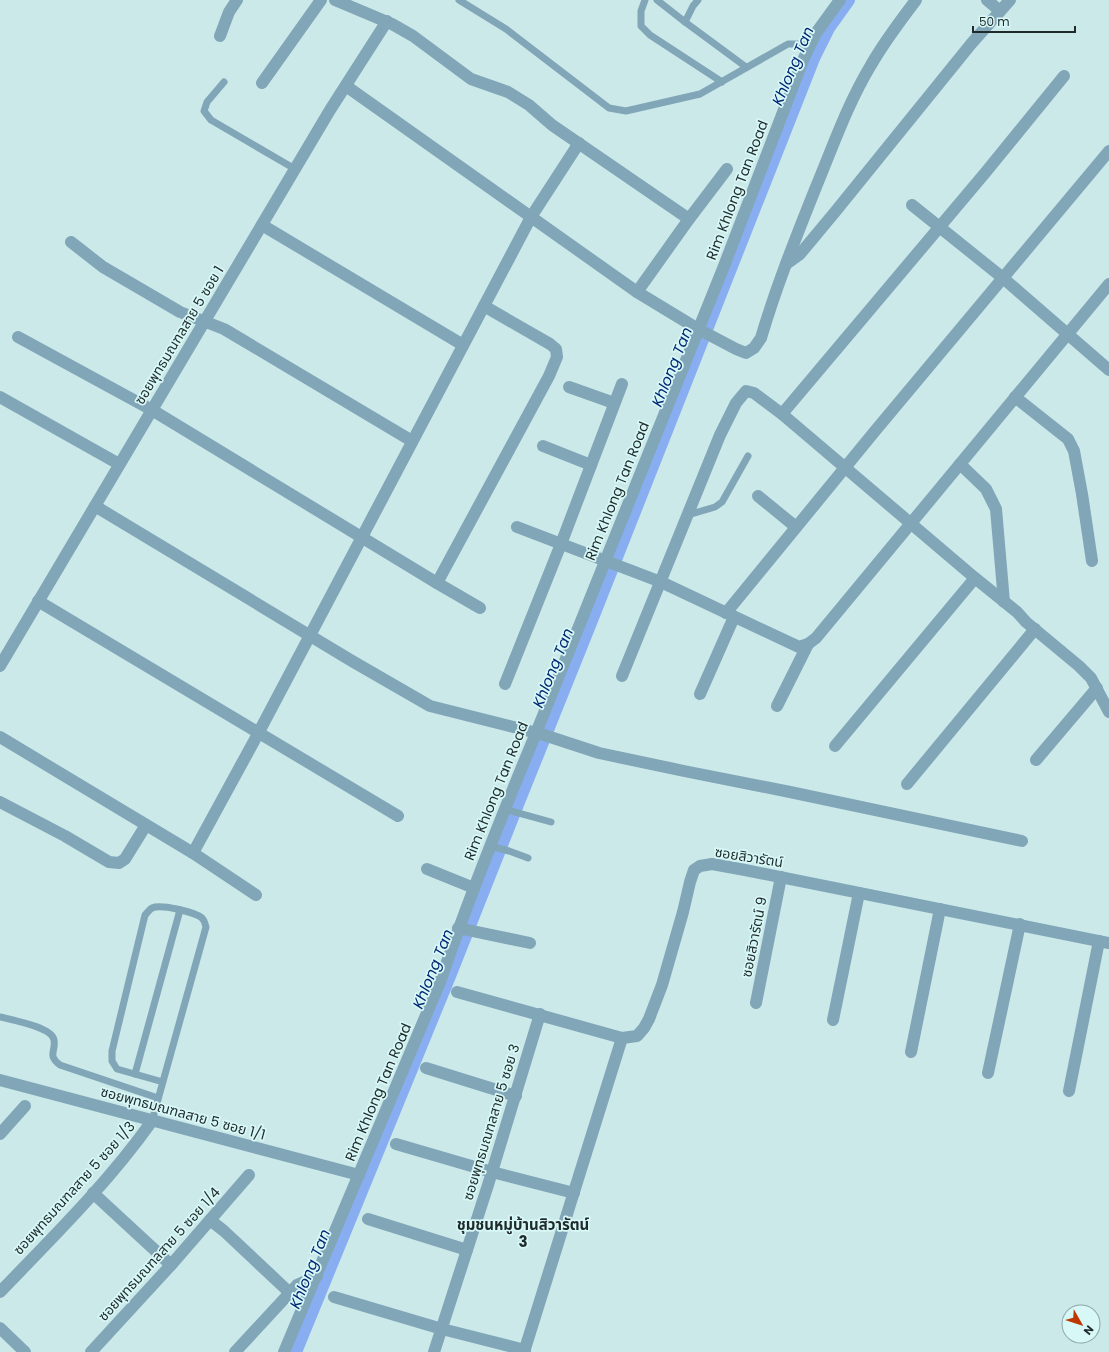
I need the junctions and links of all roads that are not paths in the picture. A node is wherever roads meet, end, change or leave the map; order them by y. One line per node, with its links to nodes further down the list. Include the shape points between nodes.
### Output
1 (238, 0): 15 (street, via 229,12)
2 (321, 0): 21 (street)
3 (335, 0): 13 (street)
4 (459, 0): 20 (lane, via 506,29 609,108 626,111 700,94)
5 (646, 0): 20 (lane, via 641,11 641,26 650,35)
6 (657, 0): 14 (lane)
7 (698, 0): 14 (lane)
8 (840, 0): 16 (street, Rim Khlong Tan Road)
9 (916, 0): 33 (street, via 890,34 855,96)
10 (987, 0): 12 (street)
11 (1010, 0): 12 (street)
12 (1000, 11): 33 (street, via 800,254)
13 (387, 22): 22 (street, ซอยพุทธมณฑลสาย 5 ซอย 1); 23 (street, via 413,36 470,79 508,92 529,105 552,125)
14 (685, 22): 17 (lane)
15 (220, 36)
16 (809, 46): 17 (lane, via 788,44); 39 (street, Rim Khlong Tan Road)
17 (746, 67): 20 (lane)
18 (1064, 76): 31 (street)
19 (224, 82): 25 (lane, via 207,102 204,111 211,120)
20 (722, 82)
21 (262, 83)
22 (346, 86): 25 (street, ซอยพุทธมณฑลสาย 5 ซอย 1); 28 (street)
23 (579, 143): 28 (street); 29 (street)
24 (1109, 151): 34 (street)
25 (295, 169): 30 (street, ซอยพุทธมณฑลสาย 5 ซอย 1)
26 (727, 169): 29 (street)
27 (912, 205): 31 (street)
28 (531, 217): 36 (street); 37 (street)
29 (689, 219): 36 (street)
30 (262, 225): 38 (street, ซอยพุทธมณฑลสาย 5 ซอย 1); 42 (street)
31 (940, 226): 34 (street); 50 (street)
32 (71, 242): 38 (street, via 103,267 180,312)
33 (786, 264): 39 (street, via 761,338 754,348 746,353)
34 (1003, 278): 40 (street); 57 (street)
35 (1109, 284): 40 (street)
36 (637, 292): 39 (street)
37 (484, 306): 42 (street); 70 (street, via 550,344 556,349 557,357)
38 (206, 321): 49 (street, ซอยพุทธมณฑลสาย 5 ซอย 1); 51 (street, via 224,329)
39 (701, 330): 67 (street, Rim Khlong Tan Road)
40 (1067, 334): 43 (street); 47 (street)
41 (18, 337): 49 (street)
42 (463, 345): 51 (street)
43 (1109, 370)
44 (622, 384): 48 (street)
45 (569, 387): 48 (street)
46 (0, 397): 54 (street)
47 (1015, 397): 55 (street); 66 (street, via 1068,439 1074,451)
48 (614, 403): 56 (street)
49 (152, 410): 54 (street, ซอยพุทธมณฑลสาย 5 ซอย 1); 64 (street)
50 (782, 414): 57 (street); 60 (street, via 754,393 746,392 736,403 720,435)
51 (412, 441): 64 (street)
52 (542, 446): 56 (street)
53 (748, 456): 60 (lane, via 722,502 714,507)
54 (120, 464): 59 (street, ซอยพุทธมณฑลสาย 5 ซอย 1)
55 (960, 464): 61 (street); 72 (street, via 986,489 996,509)
56 (591, 465): 65 (street)
57 (845, 467): 61 (street); 63 (street)
58 (758, 496): 63 (street)
59 (95, 506): 71 (street, ซอยพุทธมณฑลสาย 5 ซอย 1); 76 (street)
60 (688, 514): 69 (street)
61 (911, 523): 68 (street); 77 (street, via 816,638)
62 (517, 527): 65 (street)
63 (796, 527): 74 (street)
64 (362, 537): 70 (street); 76 (street)
65 (561, 544): 67 (street); 80 (street)
66 (1092, 561)
67 (611, 562): 69 (street); 86 (street, Rim Khlong Tan Road)
68 (975, 578): 72 (street); 88 (street)
69 (661, 582): 74 (street); 79 (street)
70 (437, 583): 73 (street)
71 (38, 600): 78 (street, ซอยพุทธมณฑลสาย 5 ซอย 1); 85 (street)
72 (1004, 602): 75 (street)
73 (480, 608)
74 (730, 615): 77 (street, via 799,647); 82 (street)
75 (1035, 629): 81 (street, via 1079,666); 90 (street)
76 (309, 636): 85 (street); 86 (street, via 430,706)
77 (808, 644): 83 (street)
78 (0, 666)
79 (622, 676)
80 (505, 684)
81 (1097, 688): 84 (street); 89 (street)
82 (700, 694)
83 (777, 706)
84 (1109, 712)
85 (259, 732): 93 (street); 98 (street)
86 (538, 734): 92 (street, Rim Khlong Tan Road); 96 (street, via 599,753 684,772)
87 (0, 737): 95 (street)
88 (835, 746)
89 (1036, 760)
90 (907, 784)
91 (0, 802): 95 (street, via 110,862 119,863 125,859)
92 (507, 810): 94 (lane); 97 (street, Rim Khlong Tan Road)
93 (398, 816)
94 (551, 822)
95 (146, 825): 98 (street)
96 (1022, 840)
97 (493, 847): 99 (lane); 102 (street, Rim Khlong Tan Road)
98 (193, 853): 104 (street)
99 (528, 858)
100 (427, 869): 102 (street)
101 (781, 877): 103 (street, ซอยสิวารัตน์); 112 (street, ซอยสิวารัตน์ 9); 116 (street, ซอยสิวารัตน์, via 712,864 694,870 664,978 649,1019 637,1036)
102 (474, 888): 108 (street, Rim Khlong Tan Road)
103 (859, 893): 105 (street, ซอยสิวารัตน์); 115 (street)
104 (256, 895)
105 (940, 909): 107 (street, ซอยสิวารัตน์); 117 (street)
106 (180, 910): 120 (lane); 120 (lane, via 158,907 145,915 112,1051 112,1061 117,1069); 122 (lane, via 198,915 204,920 206,927)
107 (1020, 924): 109 (street, ซอยสิวารัตน์); 119 (street)
108 (461, 929): 110 (street); 132 (street, Rim Khlong Tan Road)
109 (1104, 942): 123 (street)
110 (530, 943)
111 (457, 992): 113 (street)
112 (756, 1003)
113 (540, 1014): 116 (street); 124 (street, ซอยพุทธมณฑลสาย 5 ซอย 3)
114 (0, 1017): 125 (lane, via 50,1032 54,1039 54,1061 60,1065)
115 (833, 1020)
116 (622, 1038): 134 (street)
117 (911, 1052)
118 (426, 1068): 124 (street)
119 (988, 1073)
120 (135, 1074): 122 (lane)
121 (0, 1080): 127 (street, ซอยพุทธมณฑลสาย 5 ซอย 1/1)
122 (163, 1082): 125 (lane)
123 (1069, 1091)
124 (516, 1096): 130 (street, ซอยพุทธมณฑลสาย 5 ซอย 3)
125 (158, 1098): 127 (lane)
126 (26, 1106): 128 (street)
127 (152, 1121): 132 (street, ซอยพุทธมณฑลสาย 5 ซอย 1/1); 133 (street, ซอยพุทธมณฑลสาย 5 ซอย 1/3, via 133,1148)
128 (0, 1134)
129 (396, 1144): 130 (street)
130 (492, 1172): 134 (street); 137 (street, ซอยพุทธมณฑลสาย 5 ซอย 3)
131 (249, 1175): 136 (street, ซอยพุทธมณฑลสาย 5 ซอย 1/4)
132 (359, 1175): 139 (street, Rim Khlong Tan Road)
133 (93, 1193): 138 (street); 140 (street, ซอยพุทธมณฑลสาย 5 ซอย 1/3)
134 (574, 1194): 145 (street)
135 (368, 1219): 137 (street)
136 (210, 1220): 138 (street, ซอยพุทธมณฑลสาย 5 ซอย 1/4); 141 (street)
137 (467, 1250): 144 (street, ซอยพุทธมณฑลสาย 5 ซอย 3)
138 (171, 1265): 147 (street, ซอยพุทธมณฑลสาย 5 ซอย 1/4)
139 (317, 1276): 141 (street, via 297,1285); 149 (street, Rim Khlong Tan Road)
140 (0, 1292)
141 (290, 1293): 148 (street)
142 (334, 1297): 144 (street)
143 (0, 1328): 146 (street)
144 (442, 1329): 145 (street); 150 (street, ซอยพุทธมณฑลสาย 5 ซอย 3)
145 (524, 1351)
146 (25, 1352)
147 (91, 1352)
148 (235, 1352)
149 (284, 1352)
150 (434, 1352)

